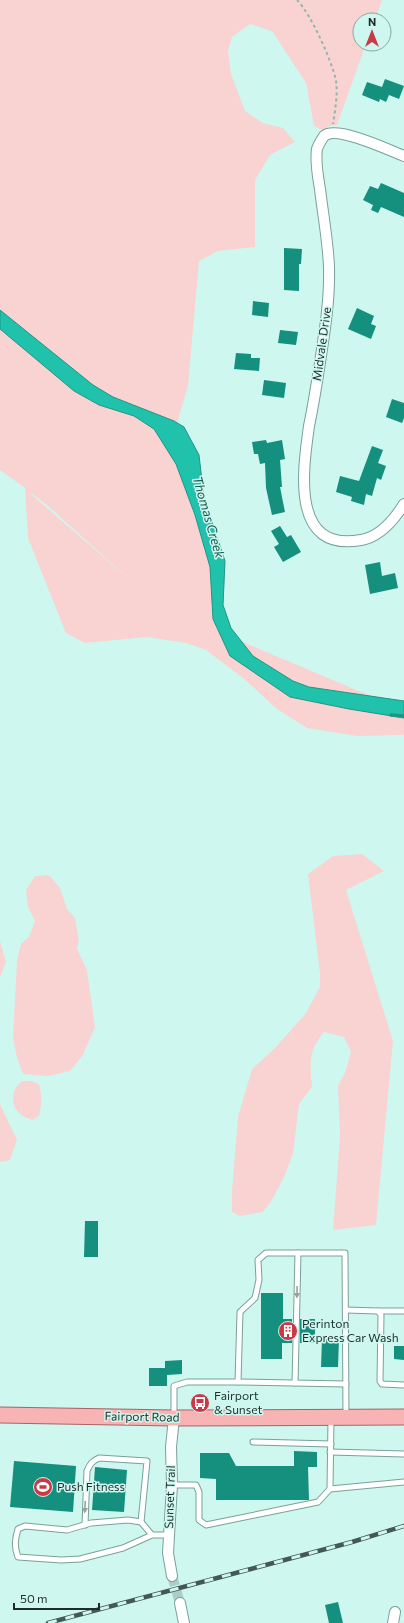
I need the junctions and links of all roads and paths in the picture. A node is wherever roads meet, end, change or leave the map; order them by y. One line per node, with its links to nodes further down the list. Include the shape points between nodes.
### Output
1 (297, 0): 2 (path, via 323,44 336,81)
2 (331, 133): 3 (street, via 344,133); 4 (street, Midvale Drive, via 325,136 317,149 329,267 319,367 305,452 305,501 317,528 324,535 344,541 364,540 381,531)
3 (404, 156)
4 (404, 504)
5 (298, 1253): 6 (lane, via 345,1253); 9 (lane, via 266,1253 258,1260 259,1280 255,1298 240,1312); 10 (lane, one-way to 10)
6 (346, 1310): 7 (lane); 11 (lane)
7 (378, 1311): 8 (lane); 12 (lane, via 381,1315 380,1381 382,1384)
8 (404, 1311)
9 (238, 1382): 10 (lane); 17 (lane, via 187,1382 174,1386)
10 (295, 1383): 11 (lane)
11 (346, 1384): 15 (lane)
12 (404, 1385)
13 (0, 1415): 17 (main road, Fairport Road)
14 (331, 1417): 15 (main road, Fairport Road); 17 (main road, Fairport Road); 19 (lane)
15 (346, 1417): 16 (main road, Fairport Road)
16 (404, 1417)
17 (174, 1418): 23 (street, Sunset Trail, via 171,1447)
18 (253, 1442): 19 (lane)
19 (331, 1444): 20 (lane)
20 (330, 1452): 21 (lane); 24 (lane)
21 (404, 1454)
22 (404, 1482): 24 (lane)
23 (172, 1484): 24 (lane, via 196,1485 199,1492 199,1520 206,1526 318,1502); 28 (street, Sunset Trail)
24 (330, 1490)
25 (141, 1522): 26 (lane, via 109,1521); 26 (lane, one-way to 26, via 147,1461 99,1458 89,1465 87,1471); 27 (lane)
26 (85, 1525): 27 (lane, via 67,1530 25,1526 18,1528 15,1550 18,1557 80,1559 124,1548)
27 (152, 1535): 28 (lane)
28 (168, 1535): 29 (street, Sunset Trail)
29 (172, 1576)
30 (180, 1603): 32 (street)
31 (395, 1612): 33 (street)
32 (184, 1623)
33 (393, 1623)

